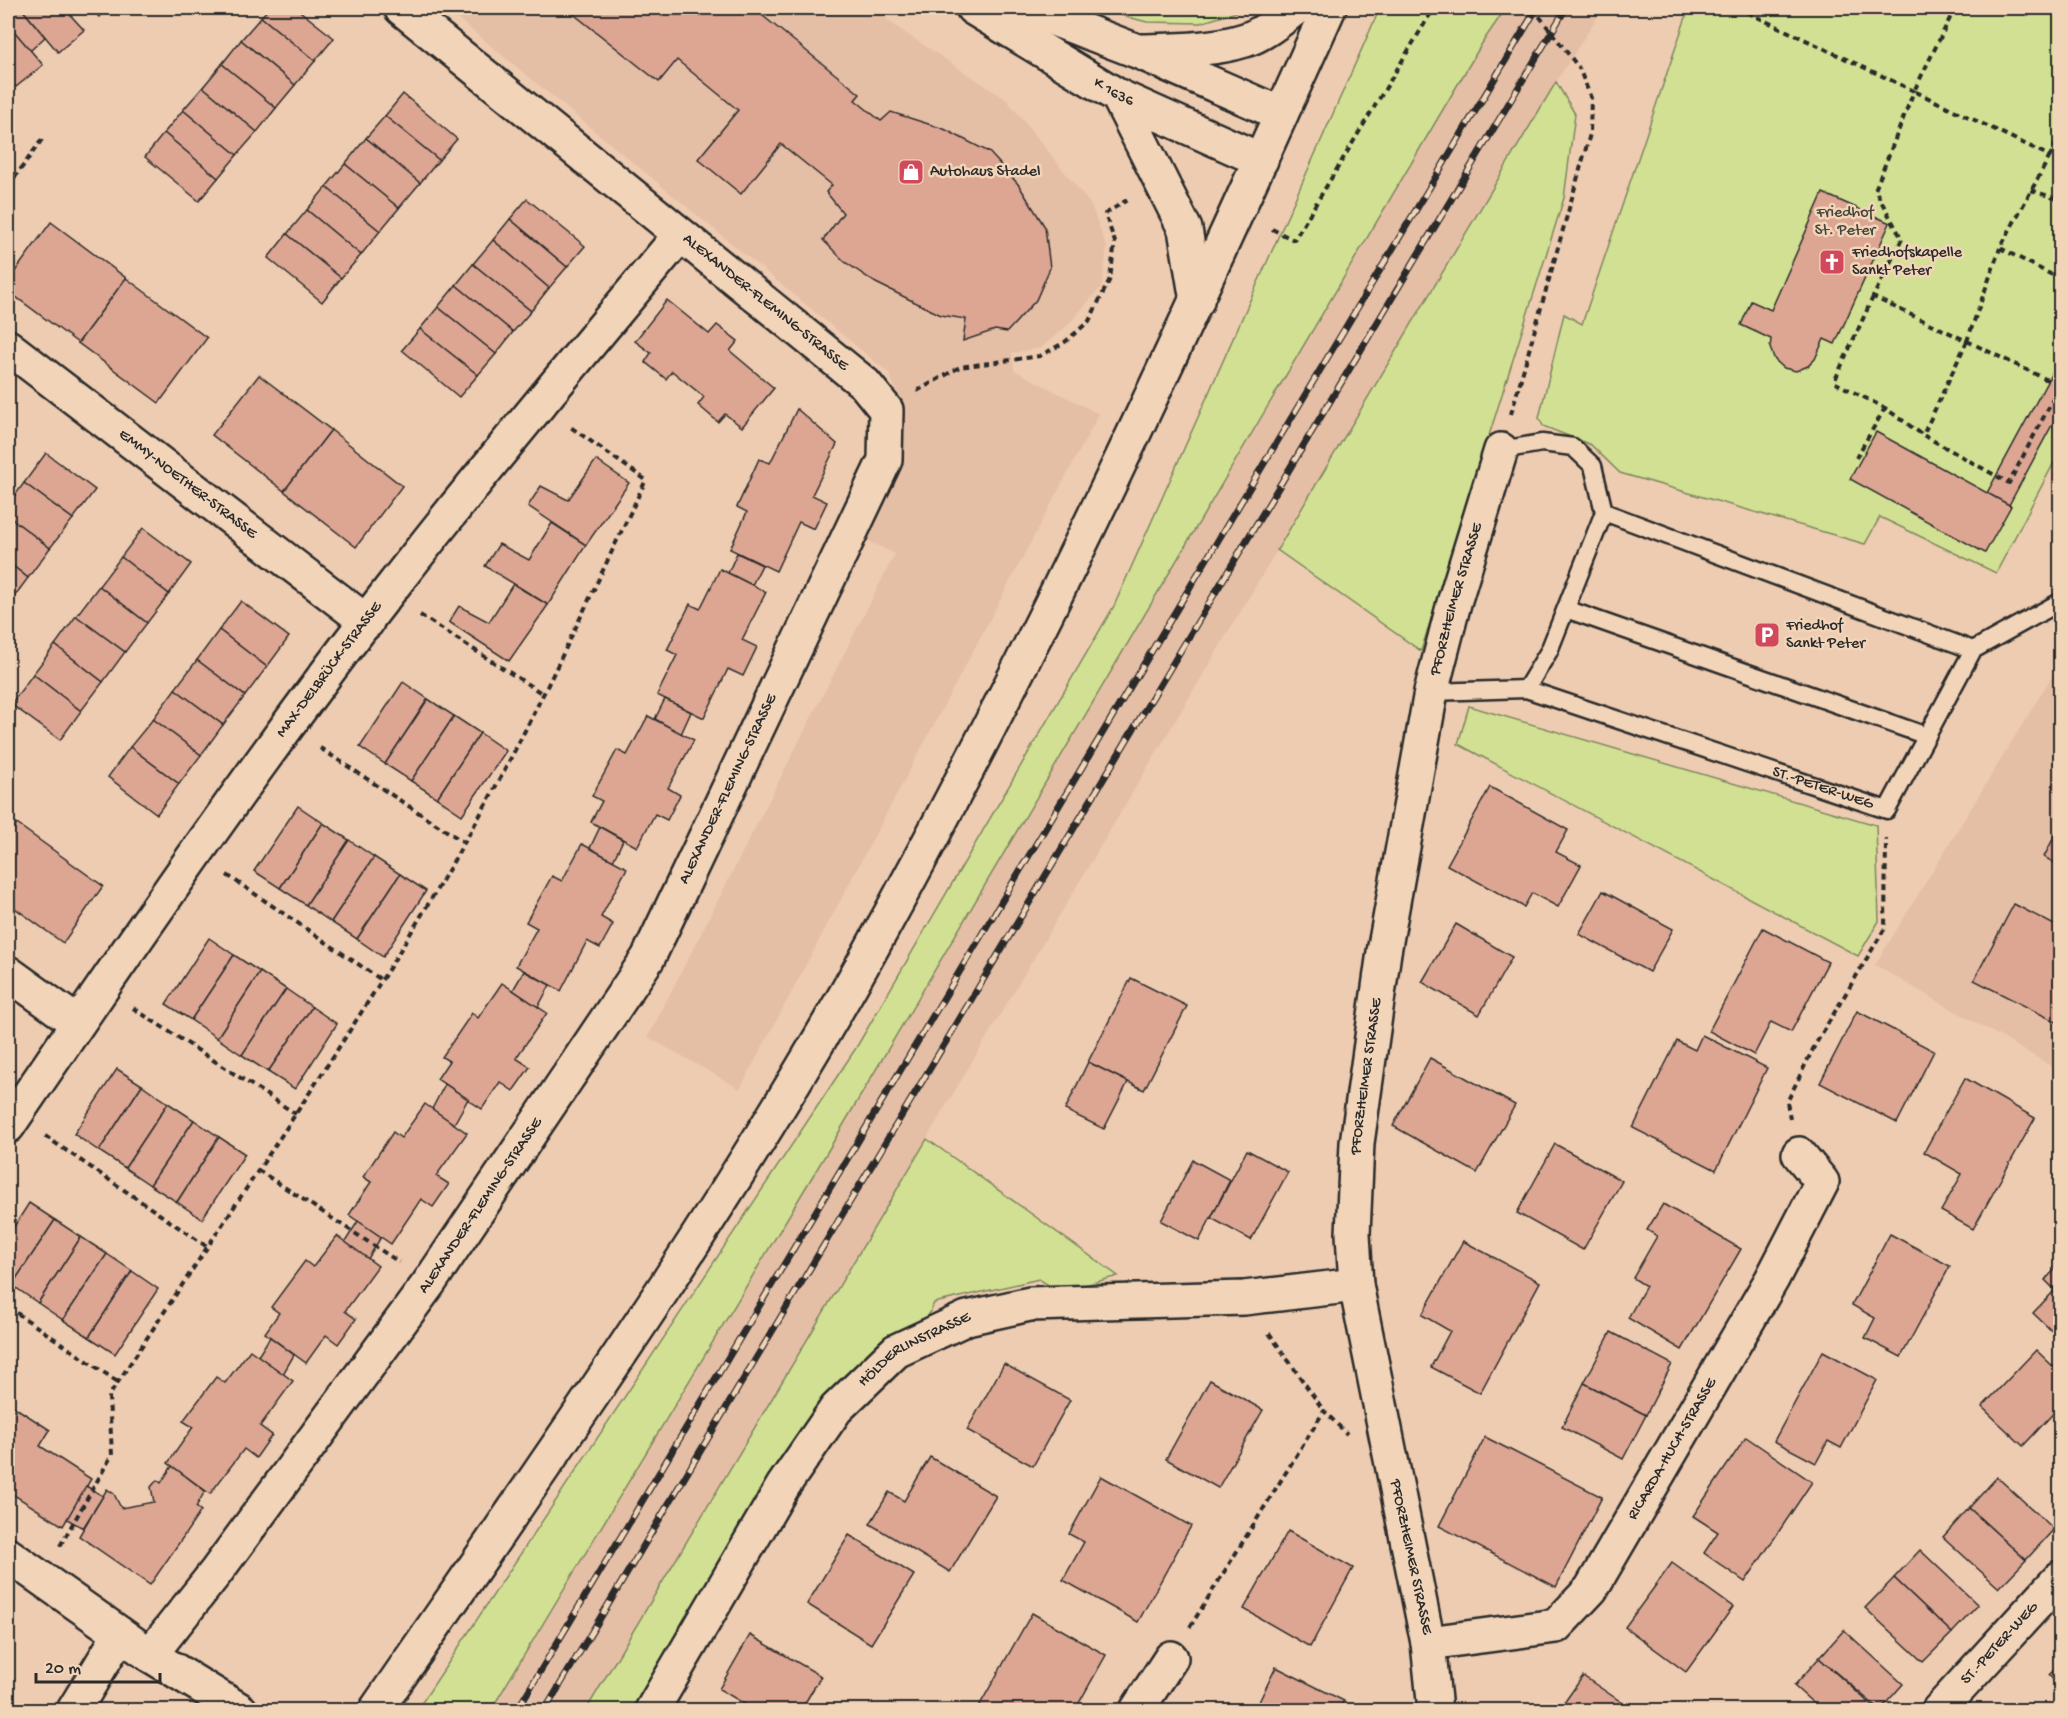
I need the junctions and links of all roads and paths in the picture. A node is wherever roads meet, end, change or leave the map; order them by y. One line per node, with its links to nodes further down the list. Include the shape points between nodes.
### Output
1 (401, 8): 23 (street, ALEXANDER-FLEMING-STRASSE)
2 (973, 8): 12 (street, K 1636)
3 (1025, 8): 10 (street)
4 (1296, 8): 10 (street, via 1246,40)
5 (1329, 8): 13 (street)
6 (1434, 8): 22 (path, via 1294,240)
7 (1533, 8): 35 (path, bridge, via 1579,68 1591,98 1590,134)
8 (1738, 8): 11 (path)
9 (1955, 8): 11 (path)
10 (1137, 51): 13 (street)
11 (1914, 91): 16 (path); 26 (path, via 1875,190 1902,239)
12 (1118, 96): 17 (street, K 1636); 18 (street)
13 (1281, 114): 17 (street)
14 (2061, 136): 16 (path)
15 (43, 138): 19 (path)
16 (2050, 156): 20 (path)
17 (1261, 160): 22 (street)
18 (1160, 180): 27 (street, via 1185,229); 33 (path, via 1105,214 1115,242 1110,279 1089,321 1065,342 1040,356 960,367)
19 (8, 187)
20 (2031, 190): 21 (path); 24 (path)
21 (2061, 200)
22 (1238, 213): 27 (street)
23 (680, 235): 31 (street, MAX-DELBRÜCK-STRASSE); 33 (street, ALEXANDER-FLEMING-STRASSE, via 865,384)
24 (2000, 248): 25 (path); 28 (path)
25 (2061, 279)
26 (1873, 297): 28 (path); 32 (path, via 1834,382)
27 (1197, 301): 77 (street, via 1011,683 868,954 766,1126 570,1429)
28 (1967, 341): 30 (path); 34 (path)
29 (8, 347): 41 (street, EMMY-NOETHER-STRASSE)
30 (2060, 386): 34 (path, via 2009,483)
31 (539, 405): 41 (street, MAX-DELBRÜCK-STRASSE); 45 (path, via 646,480)
32 (1885, 408): 34 (path); 36 (path)
33 (885, 410): 61 (street, ALEXANDER-FLEMING-STRASSE, via 885,460 648,957)
34 (1923, 435)
35 (1501, 450): 37 (lane, via 1542,442 1573,447 1593,466); 44 (street, PFORZHEIMER STRASSE)
36 (1856, 459)
37 (1604, 512): 39 (lane); 42 (lane)
38 (2061, 602): 42 (lane)
39 (1566, 609): 43 (lane, via 1549,651); 46 (lane)
40 (412, 610): 45 (path)
41 (367, 622): 54 (street, MAX-DELBRÜCK-STRASSE)
42 (1973, 650): 46 (lane, ST.-PETER-WEG)
43 (1526, 689): 44 (lane); 48 (lane, ST.-PETER-WEG)
44 (1431, 692): 62 (street, PFORZHEIMER STRASSE, via 1384,952 1357,1143 1353,1234)
45 (543, 694): 49 (path, via 524,737)
46 (1927, 736): 48 (lane, ST.-PETER-WEG)
47 (319, 747): 49 (path)
48 (1887, 810): 58 (path, via 1884,928 1786,1102)
49 (465, 843): 52 (path)
50 (226, 873): 52 (path)
51 (8, 973): 54 (street)
52 (383, 981): 55 (path)
53 (128, 1005): 55 (path)
54 (76, 1022): 56 (street, MAX-DELBRÜCK-STRASSE)
55 (296, 1114): 59 (path)
56 (8, 1126)
57 (60, 1146): 60 (path)
58 (1799, 1154): 72 (street, RICARDA-HUCH-STRASSE, via 1822,1182 1772,1279 1591,1589 1556,1626)
59 (258, 1170): 60 (path); 61 (path)
60 (206, 1246): 65 (path)
61 (429, 1283): 73 (street, ALEXANDER-FLEMING-STRASSE)
62 (1356, 1285): 63 (street, HÖLDERLINSTRASSE); 72 (street, PFORZHEIMER STRASSE)
63 (1244, 1298): 66 (path); 78 (street, HÖLDERLINSTRASSE, via 1030,1304 967,1318 896,1351 836,1409 783,1486)
64 (8, 1307): 65 (path)
65 (118, 1382): 69 (path, via 109,1396 112,1455)
66 (1324, 1411): 67 (path); 74 (path)
67 (1348, 1435)
68 (8, 1555): 69 (street)
69 (42, 1577): 71 (street)
70 (2061, 1578): 81 (street, ST.-PETER-WEG)
71 (120, 1634): 73 (street); 75 (street)
72 (1428, 1643): 80 (street, PFORZHEIMER STRASSE)
73 (150, 1655): 76 (street)
74 (1171, 1658): 79 (street)
75 (74, 1710)
76 (240, 1710)
77 (376, 1710)
78 (652, 1710)
79 (1137, 1710)
80 (1436, 1710)
81 (1939, 1710)

